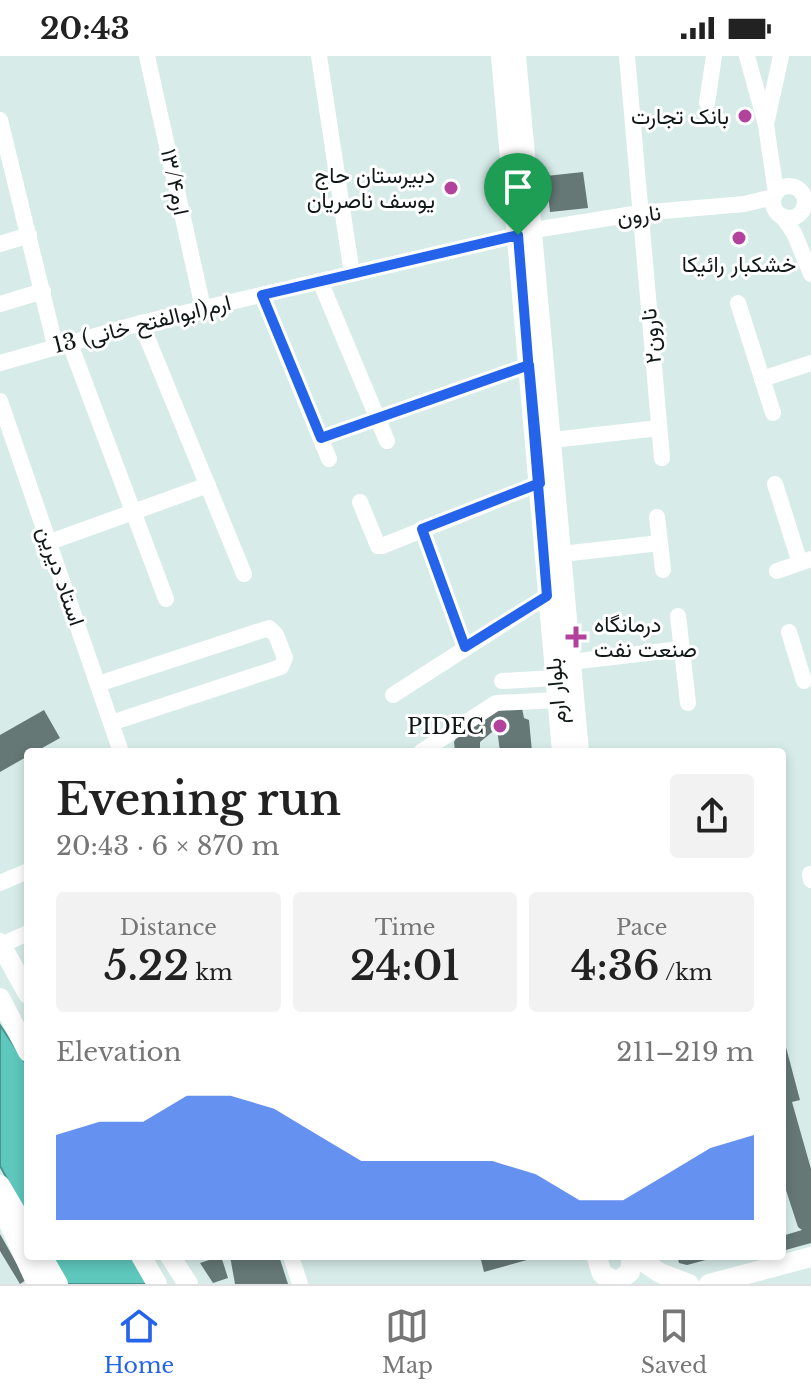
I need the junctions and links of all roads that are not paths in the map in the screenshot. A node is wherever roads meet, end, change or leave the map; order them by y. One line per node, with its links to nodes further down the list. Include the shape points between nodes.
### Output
1 (147, 56): 25 (street, ۱۳/۴ارم)
2 (319, 56): 19 (street)
3 (501, 56): 15 (main road, بلوار ارم)
4 (516, 56): 15 (main road, بلوار ارم)
5 (627, 56): 14 (street, نارون۲)
6 (714, 56): 9 (street)
7 (747, 56): 11 (street)
8 (781, 56): 11 (street)
9 (707, 103)
10 (0, 120): 16 (street)
11 (767, 130): 12 (street, via 776,161); 13 (street)
12 (803, 203): 13 (street, via 791,217); 13 (street, via 785,187); 18 (street)
13 (777, 204): 14 (street, نارون); 18 (street)
14 (640, 213): 15 (street, نارون); 35 (street, نارون۲)
15 (526, 233): 19 (street, 13 ارم(ابوالفتح خانی)); 30 (main road, بلوار ارم); 37 (main road, بلوار ارم)
16 (29, 235): 17 (street); 21 (street)
17 (0, 244)
18 (809, 268)
19 (352, 274): 20 (street, 13 ارم(ابوالفتح خانی))
20 (320, 281): 22 (street, 13 ارم(ابوالفتح خانی)); 34 (street)
21 (43, 291): 24 (street); 27 (street)
22 (262, 295): 25 (street, 13 ارم(ابوالفتح خانی)); 36 (street)
23 (738, 303): 31 (street)
24 (0, 304)
25 (203, 308): 26 (street, 13 ارم(ابوالفتح خانی))
26 (141, 323): 27 (street, 13 ارم(ابوالفتح خانی)); 42 (street)
27 (62, 343): 28 (street, 13 ارم(ابوالفتح خانی)); 45 (street)
28 (0, 363)
29 (811, 363): 31 (street)
30 (529, 365): 34 (street); 43 (main road, بلوار ارم)
31 (762, 379): 33 (street)
32 (0, 401): 48 (street, استاد دیرین)
33 (773, 413)
34 (379, 419): 36 (street); 38 (street)
35 (659, 428): 37 (street); 39 (street, نارون۲)
36 (321, 438): 40 (street)
37 (552, 440): 43 (main road, بلوار ارم)
38 (387, 441)
39 (662, 458)
40 (329, 459)
41 (775, 484): 51 (street)
42 (208, 485): 45 (street); 54 (street)
43 (546, 492): 47 (street); 50 (main road, بلوار ارم); 55 (main road, بلوار ارم)
44 (360, 502): 47 (street, via 378,546)
45 (135, 511): 48 (street); 56 (street)
46 (657, 517): 49 (street)
47 (422, 529): 59 (street)
48 (50, 542): 66 (street, استاد دیرین)
49 (660, 543): 50 (street); 52 (street)
50 (562, 554): 62 (main road, بلوار ارم)
51 (805, 561): 53 (street)
52 (663, 570)
53 (777, 571)
54 (244, 574)
55 (547, 596): 59 (street); 63 (main road, بلوار ارم)
56 (166, 599)
57 (678, 616): 60 (street)
58 (789, 632): 61 (street)
59 (465, 647): 67 (street)
60 (681, 649): 62 (street); 69 (street)
61 (804, 658): 65 (street)
62 (570, 662): 74 (main road, بلوار ارم)
63 (555, 678): 64 (street); 68 (main road, بلوار ارم)
64 (502, 681)
65 (804, 681)
66 (98, 684): 70 (street, استاد دیرین); 70 (street, via 269,628 285,658 281,667)
67 (393, 695)
68 (556, 700): 72 (street, via 496,703); 73 (main road, بلوار ارم)
69 (688, 703)
70 (111, 723): 71 (street, استاد دیرین)
71 (120, 748)
72 (427, 748)
73 (562, 748)
74 (579, 748)
75 (24, 873): 76 (street)
76 (0, 883)
77 (24, 935): 78 (street)
78 (1, 944): 79 (main road)
79 (24, 987)
80 (0, 998): 82 (main road)
81 (0, 1014): 83 (main road)
82 (24, 1045)
83 (24, 1046)
84 (0, 1185): 86 (main road)
85 (0, 1204): 87 (main road)
86 (24, 1226)
87 (24, 1256)
88 (811, 1257): 98 (main road)
89 (26, 1260): 100 (main road)
90 (44, 1260): 101 (main road)
91 (143, 1260): 102 (main road)
92 (173, 1260): 103 (main road)
93 (292, 1260): 104 (street)
94 (597, 1260): 105 (main road)
95 (598, 1260): 96 (main road, via 602,1274 617,1282 630,1272)
96 (632, 1260)
97 (639, 1260): 106 (main road)
98 (786, 1260)
99 (773, 1261): 107 (main road)
100 (37, 1284)
101 (58, 1284)
102 (157, 1284)
103 (188, 1284)
104 (300, 1284)
105 (590, 1284)
106 (689, 1284)
107 (709, 1284)

